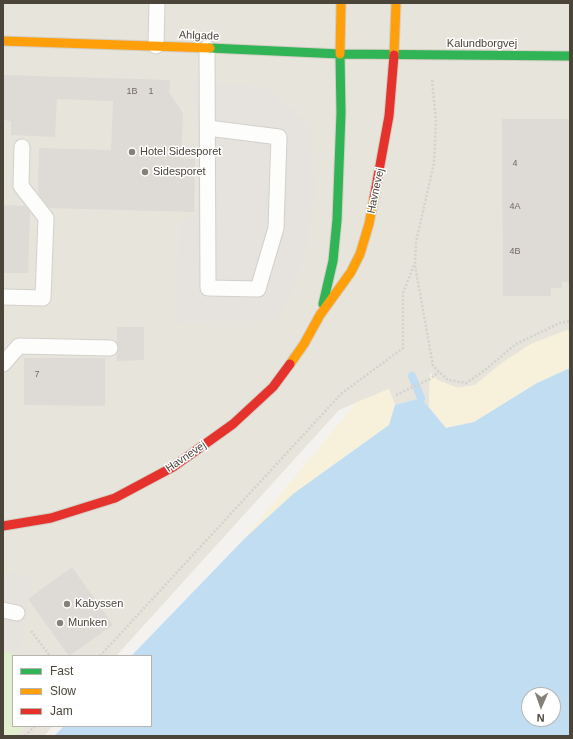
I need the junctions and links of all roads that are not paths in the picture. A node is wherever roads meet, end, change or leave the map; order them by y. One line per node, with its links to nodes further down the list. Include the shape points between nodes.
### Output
1 (157, 3): 5 (lane)
2 (341, 3): 7 (street, Havnevej)
3 (396, 3): 8 (street, Havnevej)
4 (3, 41): 5 (street, Ahlgade)
5 (156, 46): 6 (street, Ahlgade)
6 (207, 48): 7 (street, Ahlgade); 10 (lane)
7 (340, 54): 8 (street, Ahlgade); 13 (street, Havnevej, via 341,113 337,220 333,261)
8 (394, 55): 9 (street, Kalundborgvej); 13 (street, Havnevej, via 388,128 369,224 360,254 351,272)
9 (570, 56)
10 (208, 128): 10 (lane, via 208,288 258,288 276,228 279,137)
11 (22, 147): 12 (lane, via 21,186 46,218 43,298)
12 (3, 297)
13 (320, 315): 16 (street, Havnevej, via 304,344 272,387 234,424 173,467 115,498 51,518)
14 (110, 348): 15 (lane, via 19,346)
15 (3, 364)
16 (3, 526)

